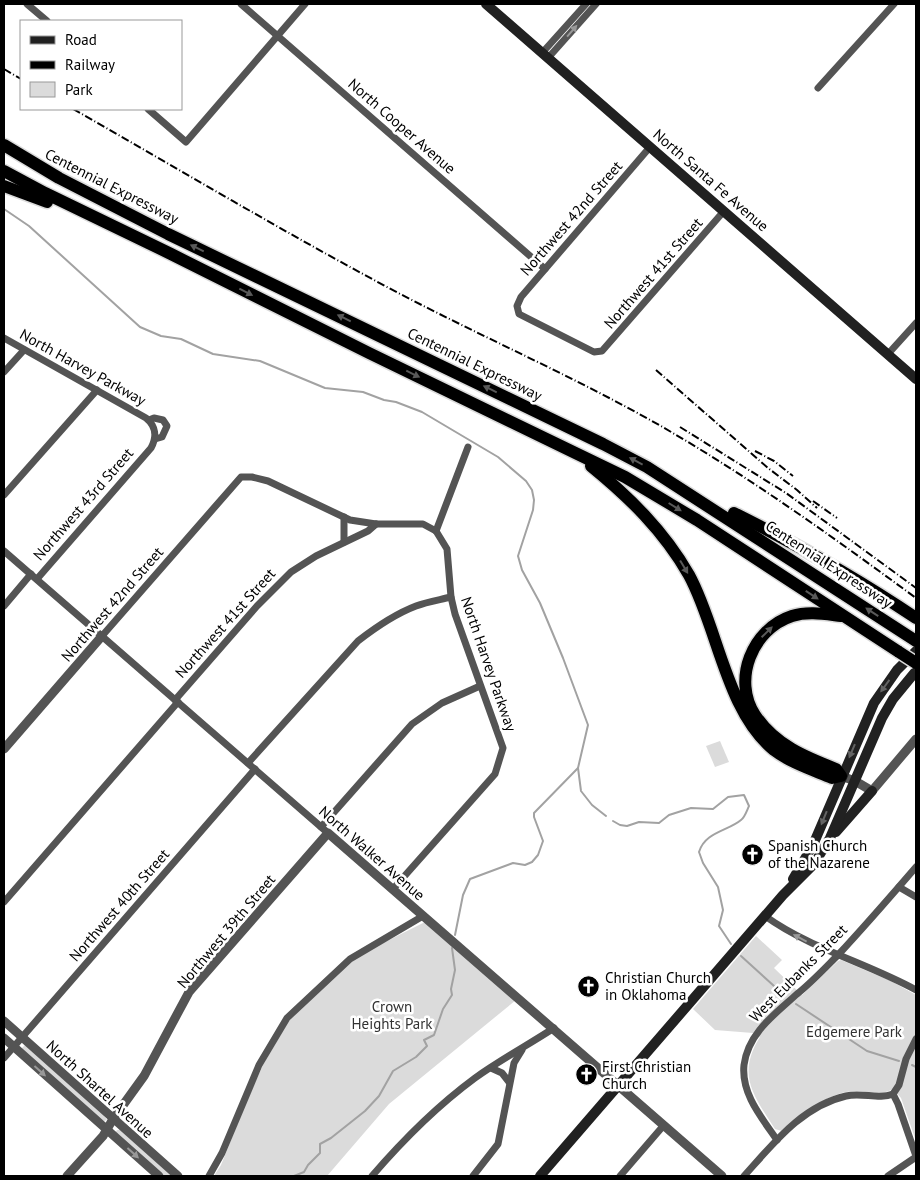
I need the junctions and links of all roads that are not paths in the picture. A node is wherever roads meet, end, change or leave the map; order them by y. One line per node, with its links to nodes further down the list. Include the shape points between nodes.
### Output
1 (27, 4): 8 (street)
2 (241, 4): 9 (street, North Cooper Avenue)
3 (305, 4): 9 (street)
4 (486, 4): 10 (main road, North Santa Fe Avenue)
5 (586, 4): 10 (street)
6 (596, 4): 10 (street, one-way to 6)
7 (894, 4): 11 (street)
8 (46, 20)
9 (278, 35): 12 (street, via 186,142); 19 (street, North Cooper Avenue)
10 (545, 56): 14 (main road, North Santa Fe Avenue)
11 (818, 88)
12 (149, 110)
13 (4, 146): 33 (highway, Centennial Expressway, one-way to 13, via 603,444 168,234)
14 (650, 147): 17 (main road, North Santa Fe Avenue); 19 (street, Northwest 42nd Street)
15 (4, 171): 18 (highway)
16 (4, 186): 18 (highway)
17 (724, 211): 20 (street, Northwest 41st Street, via 601,352 594,352 526,319); 24 (main road, North Santa Fe Avenue)
18 (120, 229): 32 (highway, one-way to 32, via 369,354)
19 (545, 269): 20 (street, Northwest 42nd Street, via 521,297)
20 (516, 308)
21 (916, 323): 24 (street)
22 (4, 338): 23 (street, North Harvey Parkway)
23 (24, 350): 25 (street); 27 (street, North Harvey Parkway)
24 (888, 354): 26 (main road, North Santa Fe Avenue)
25 (4, 372)
26 (916, 379)
27 (97, 390): 28 (street, North Harvey Parkway); 34 (street)
28 (149, 420): 29 (street, North Harvey Parkway, via 154,427); 29 (street, North Harvey Parkway, via 163,420 167,426 162,437)
29 (155, 438): 31 (street, North Harvey Parkway)
30 (468, 447): 37 (street)
31 (151, 448): 40 (street, Northwest 43rd Street)
32 (571, 450): 43 (highway, one-way to 43, via 660,497); 56 (highway, one-way to 56, via 620,489 680,560 702,602 740,704 756,732 788,759 832,778)
33 (678, 486): 44 (highway, via 771,532); 46 (highway, Centennial Expressway, one-way to 33)
34 (4, 494)
35 (344, 517): 36 (street); 38 (street); 45 (street, Northwest 42nd Street, via 268,482 252,477 241,478)
36 (376, 524): 37 (street, via 423,524); 38 (street, Northwest 41st Street)
37 (436, 530): 41 (street, North Harvey Parkway, via 447,549)
38 (344, 542): 51 (street, Northwest 41st Street, via 291,572 257,606)
39 (4, 550): 40 (street, North Walker Avenue)
40 (34, 577): 42 (street, Northwest 43rd Street); 45 (street, North Walker Avenue)
41 (451, 597): 50 (street, North Harvey Parkway); 54 (street, via 416,606 379,625 358,641)
42 (4, 606)
43 (845, 617): 48 (highway, bridge); 56 (highway, one-way to 43, via 836,769 789,749 770,733 755,714 745,684 747,664 753,649 775,624 802,614)
44 (916, 618)
45 (102, 636): 51 (street, North Walker Avenue); 53 (street, Northwest 42nd Street)
46 (914, 640)
47 (916, 651): 56 (main road, one-way to 56, via 897,670 874,703)
48 (916, 663)
49 (916, 671): 57 (main road, via 882,718)
50 (480, 686): 59 (street, Northwest 39th Street, via 442,703 412,724); 63 (street, North Harvey Parkway, via 503,748 495,774)
51 (176, 701): 54 (street, North Walker Avenue); 66 (street, Northwest 41st Street)
52 (916, 739): 58 (street)
53 (4, 749)
54 (248, 763): 55 (street, North Walker Avenue)
55 (255, 770): 59 (street, North Walker Avenue); 74 (street, Northwest 40th Street)
56 (841, 776): 57 (street); 64 (main road, one-way to 64, via 813,845)
57 (855, 781): 58 (street); 60 (main road)
58 (872, 791): 60 (main road)
59 (325, 830): 63 (street, North Walker Avenue); 83 (street, Northwest 39th Street, via 189,992 144,1076)
60 (830, 838): 64 (main road, via 814,864)
61 (916, 867): 62 (street, West Eubanks Street)
62 (899, 887): 65 (street); 69 (street, West Eubanks Street)
63 (393, 889): 67 (street, North Walker Avenue)
64 (783, 895): 68 (main road)
65 (916, 897)
66 (4, 902)
67 (423, 916): 72 (street, North Walker Avenue); 91 (street, via 350,958 287,1018 259,1065)
68 (765, 916): 69 (street, one-way to 68, via 792,934); 81 (main road)
69 (838, 955): 70 (street); 86 (street, West Eubanks Street, via 763,1026 747,1051 744,1072 750,1097)
70 (916, 990)
71 (4, 1021): 74 (street, North Shartel Avenue)
72 (554, 1028): 76 (street); 81 (street, North Walker Avenue)
73 (4, 1038): 77 (street, North Shartel Avenue)
74 (22, 1038): 77 (street, Northwest 40th Street); 83 (street, North Shartel Avenue)
75 (916, 1039): 82 (street)
76 (526, 1046): 79 (street); 80 (street, via 516,1059)
77 (14, 1047): 78 (street, Northwest 40th Street); 85 (street, North Shartel Avenue, one-way to 85)
78 (4, 1058)
79 (491, 1068): 80 (street, via 502,1073); 92 (street, via 436,1111)
80 (509, 1082): 93 (street, via 499,1141)
81 (619, 1085): 84 (street, North Walker Avenue); 94 (main road)
82 (893, 1094): 86 (street, via 838,1098 798,1120); 87 (street)
83 (113, 1119): 85 (street, Northwest 39th Street); 90 (street, North Shartel Avenue)
84 (664, 1125): 95 (street); 96 (street, North Walker Avenue)
85 (107, 1130): 88 (street, Northwest 39th Street); 89 (street, North Shartel Avenue, one-way to 89)
86 (777, 1140): 97 (street)
87 (916, 1156): 98 (street)
88 (67, 1176)
89 (159, 1176)
90 (178, 1176)
91 (209, 1176)
92 (372, 1176)
93 (473, 1176)
94 (540, 1176)
95 (620, 1176)
96 (722, 1176)
97 (744, 1176)
98 (888, 1176)

